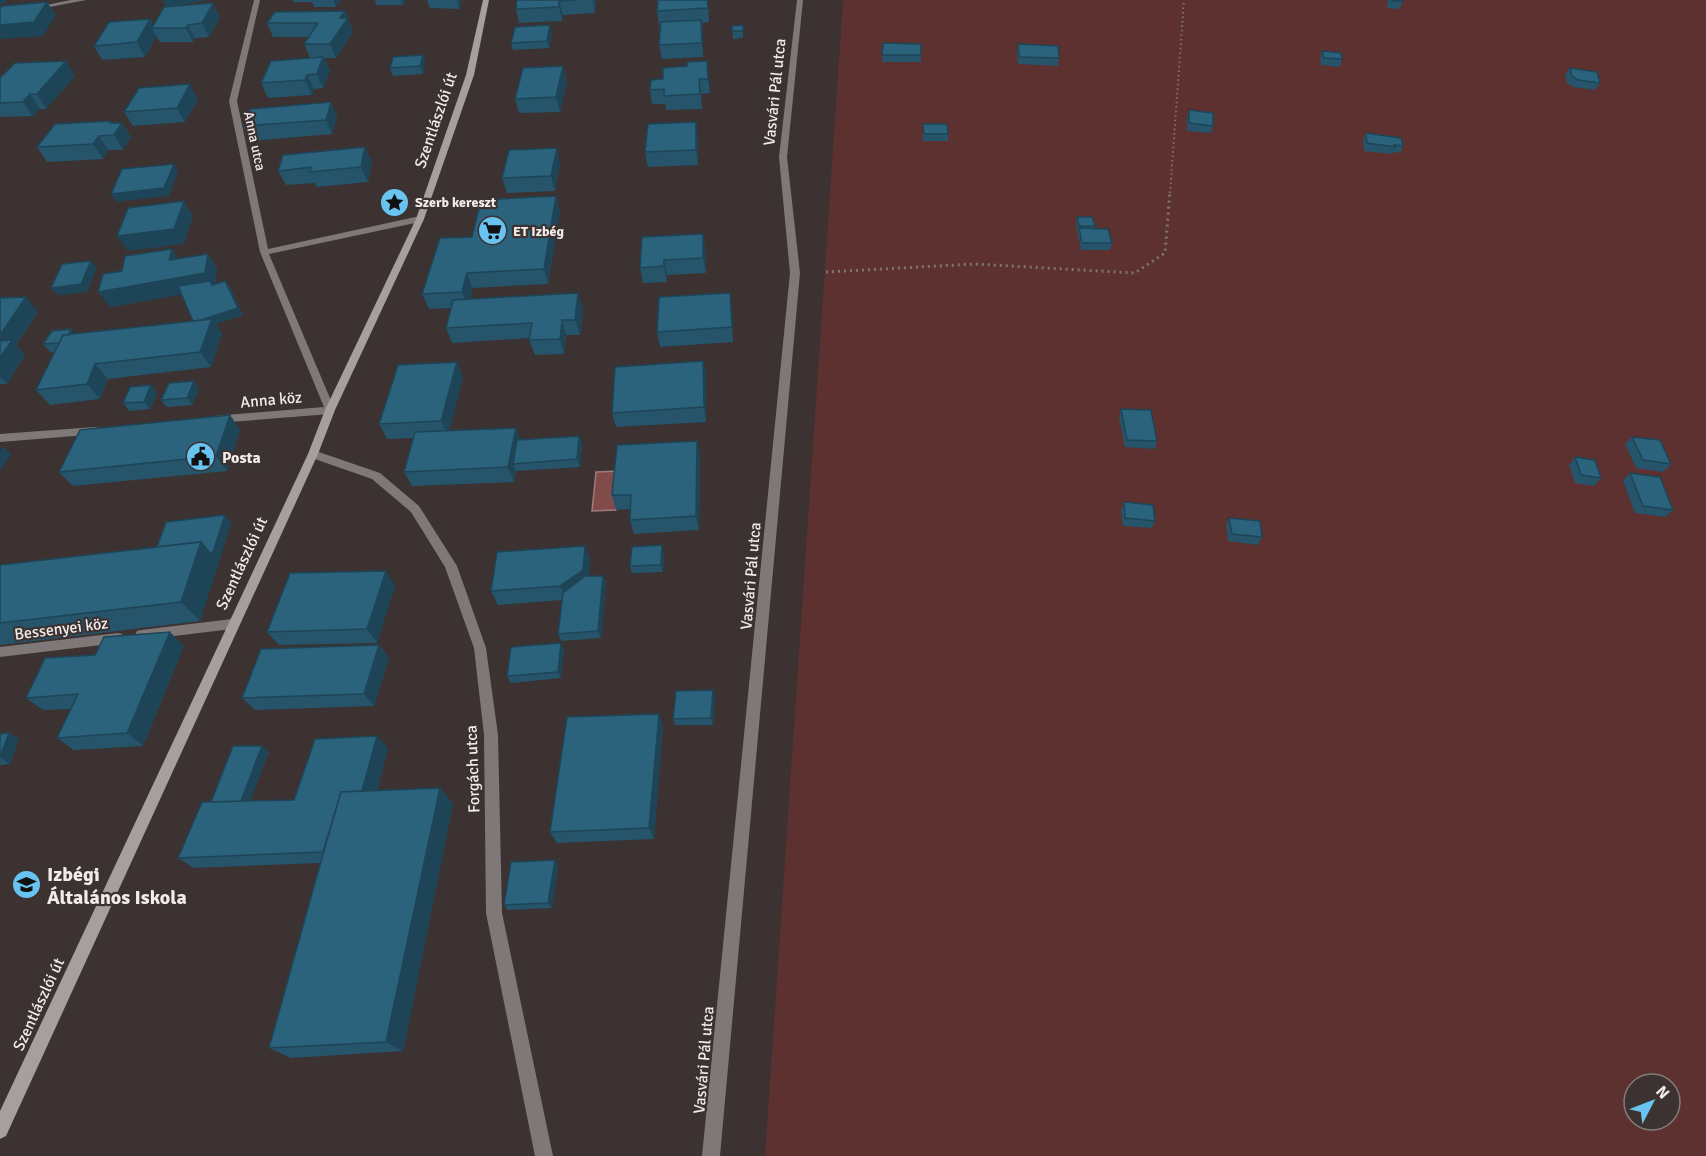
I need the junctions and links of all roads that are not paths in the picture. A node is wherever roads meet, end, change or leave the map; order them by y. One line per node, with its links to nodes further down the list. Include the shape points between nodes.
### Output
1 (83, 0): 5 (street)
2 (257, 0): 7 (street, Anna utca, via 233,101)
3 (486, 0): 6 (main road, Szentlászlói út, via 470,75)
4 (800, 0): 17 (street, Vasvári Pál utca, via 783,157 795,273)
5 (21, 10)
6 (420, 219): 7 (street); 8 (main road, Szentlászlói út)
7 (264, 252): 8 (street, Anna utca)
8 (330, 410): 9 (street, Anna köz); 12 (main road, Szentlászlói út)
9 (202, 420)
10 (102, 430): 11 (street)
11 (0, 438)
12 (313, 454): 13 (main road, Szentlászlói út); 16 (street, Forgách utca, via 376,476 415,509 451,566 480,648 491,735 494,913)
13 (232, 624): 14 (street, Bessenyei köz); 15 (main road, Szentlászlói út)
14 (0, 652)
15 (0, 1130)
16 (544, 1156)
17 (711, 1156)

